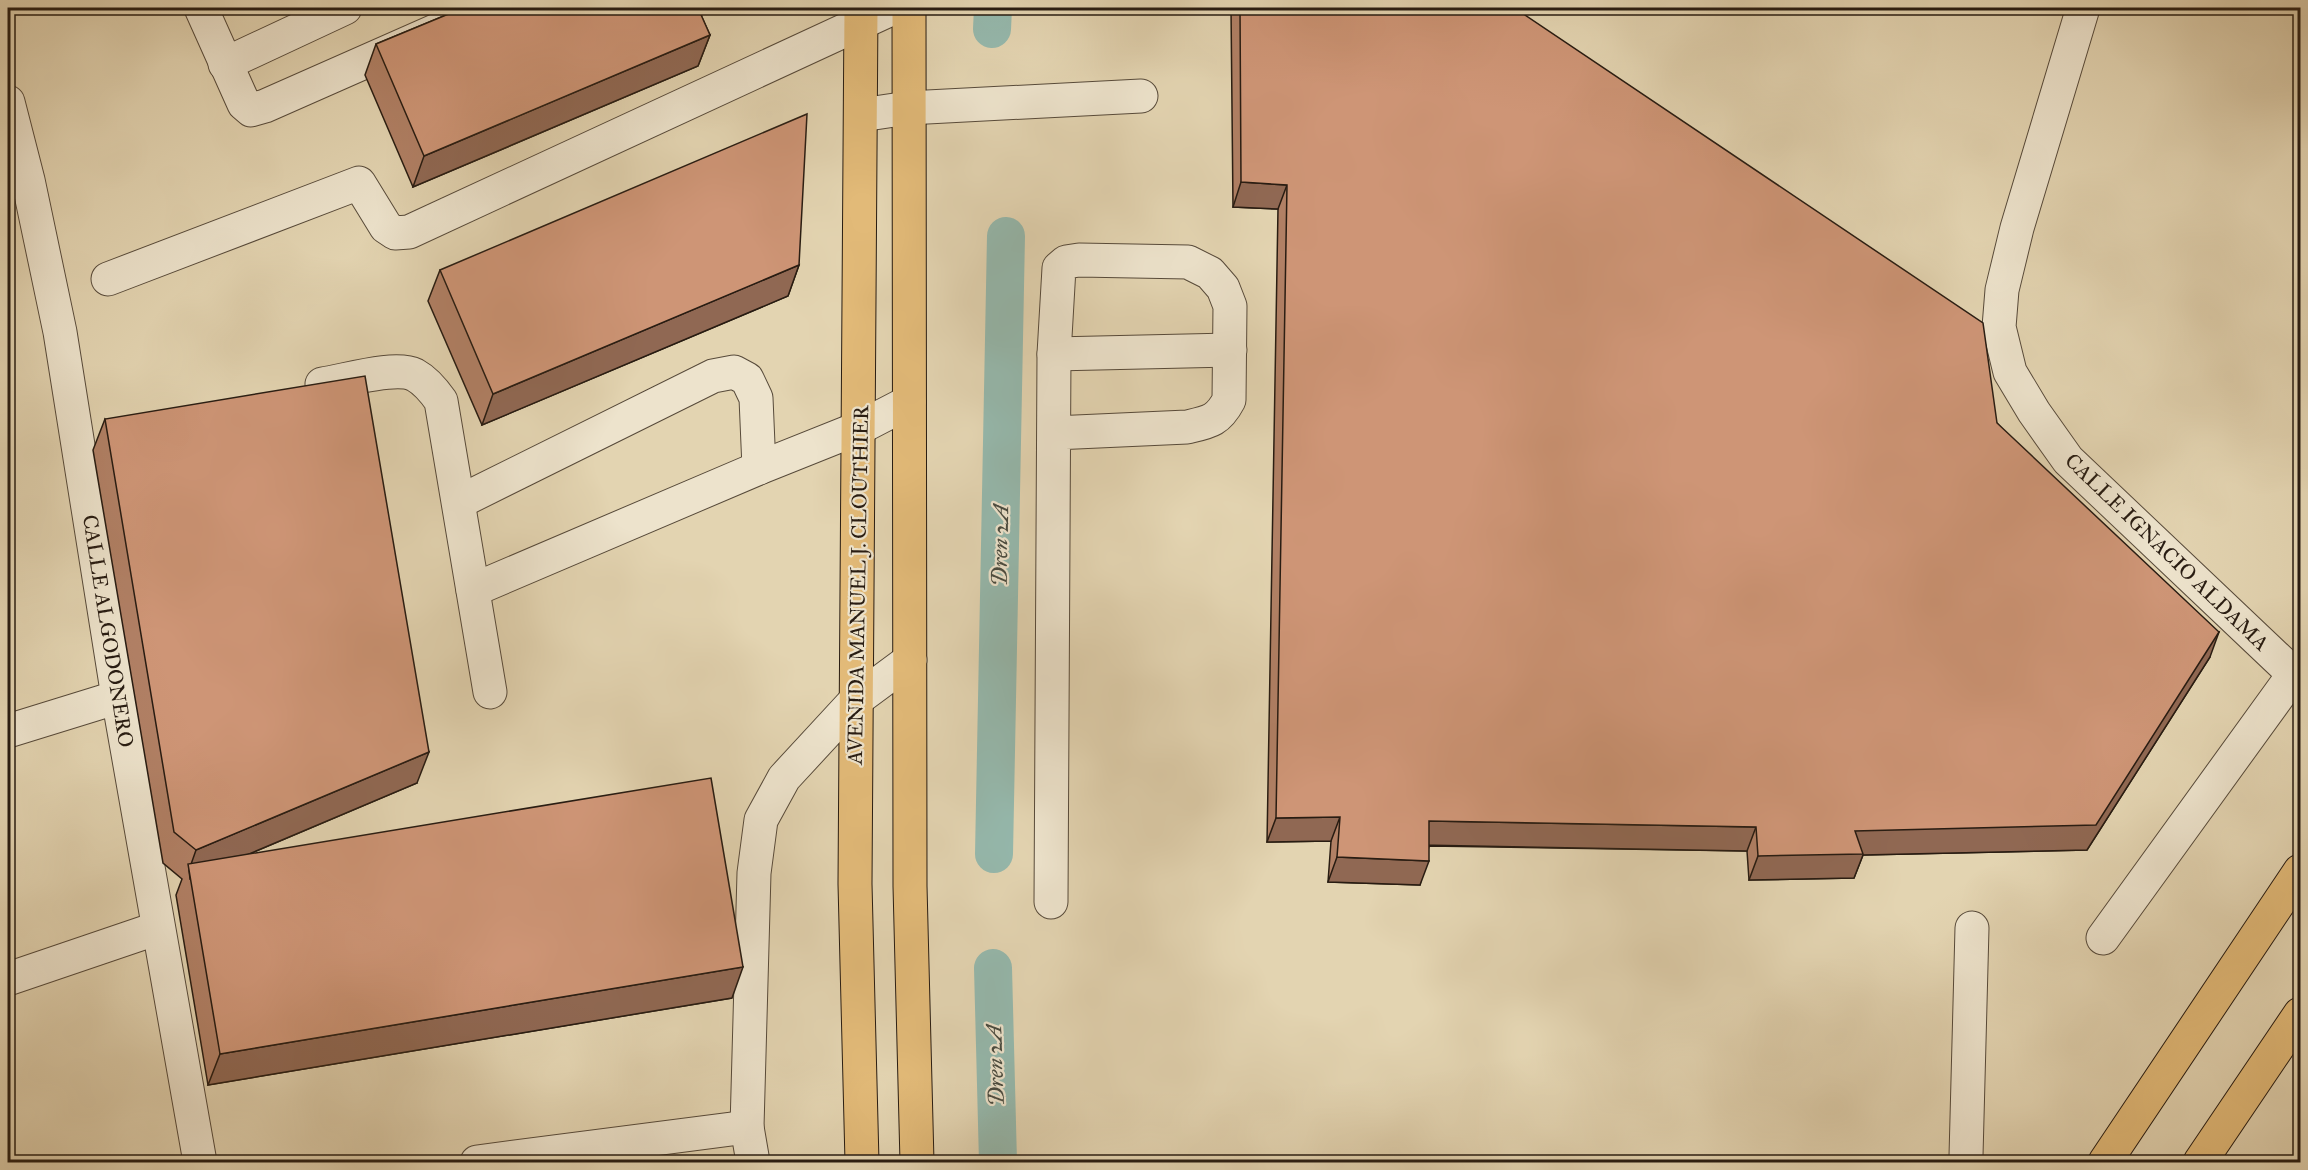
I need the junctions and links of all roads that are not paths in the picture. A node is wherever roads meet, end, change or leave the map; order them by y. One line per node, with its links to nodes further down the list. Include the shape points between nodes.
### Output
1 (201, 8): 9 (street)
2 (345, 8): 9 (street)
3 (487, 8): 8 (street)
4 (893, 8): 7 (street)
5 (909, 8): 12 (main road)
6 (2083, 8): 25 (street, CALLE IGNACIO ALDAMA, via 2002,290 1999,327 2010,372 2068,460)
7 (861, 15): 13 (main road, AVENIDA MANUEL J. CLOUTHIER); 14 (street, via 409,232 395,233 386,227 359,183)
8 (430, 19): 9 (street, via 251,110 244,105)
9 (225, 64)
10 (1141, 96): 12 (street)
11 (8, 102): 27 (street, CALLE ALGODONERO, via 60,332)
12 (908, 108): 13 (street); 18 (main road)
13 (861, 115): 19 (main road, AVENIDA MANUEL J. CLOUTHIER)
14 (108, 279)
15 (1230, 350): 16 (street); 16 (street, via 1230,306 1223,288 1210,273 1188,262 1079,260 1059,268); 20 (street, via 1229,400 1222,414 1206,422 1187,427)
16 (1054, 354): 20 (street)
17 (293, 390): 22 (street, via 394,372 413,374 429,385 441,401)
18 (909, 402): 19 (street); 24 (main road)
19 (859, 428): 21 (street); 28 (main road, AVENIDA MANUEL J. CLOUTHIER)
20 (1054, 433): 31 (street)
21 (759, 468): 22 (street, via 756,398 747,379 734,372 713,376); 23 (street)
22 (459, 502): 23 (street)
23 (473, 590): 26 (street)
24 (910, 660): 28 (street); 44 (main road, via 910,886)
25 (2297, 677): 34 (street)
26 (490, 692)
27 (118, 697): 29 (street); 32 (street, CALLE ALGODONERO)
28 (856, 700): 37 (street, via 784,778 761,820 754,873); 43 (main road, AVENIDA MANUEL J. CLOUTHIER, via 855,884)
29 (8, 731)
30 (2301, 871): 45 (main road)
31 (1052, 903)
32 (158, 928): 35 (street); 40 (street, CALLE ALGODONERO)
33 (1972, 928): 39 (street)
34 (2103, 938)
35 (8, 979)
36 (2301, 1014): 46 (main road)
37 (747, 1126): 38 (street); 42 (street)
38 (610, 1153): 41 (street)
39 (1966, 1156)
40 (200, 1162)
41 (477, 1162)
42 (753, 1162)
43 (862, 1162)
44 (917, 1162)
45 (2105, 1162)
46 (2200, 1162)

